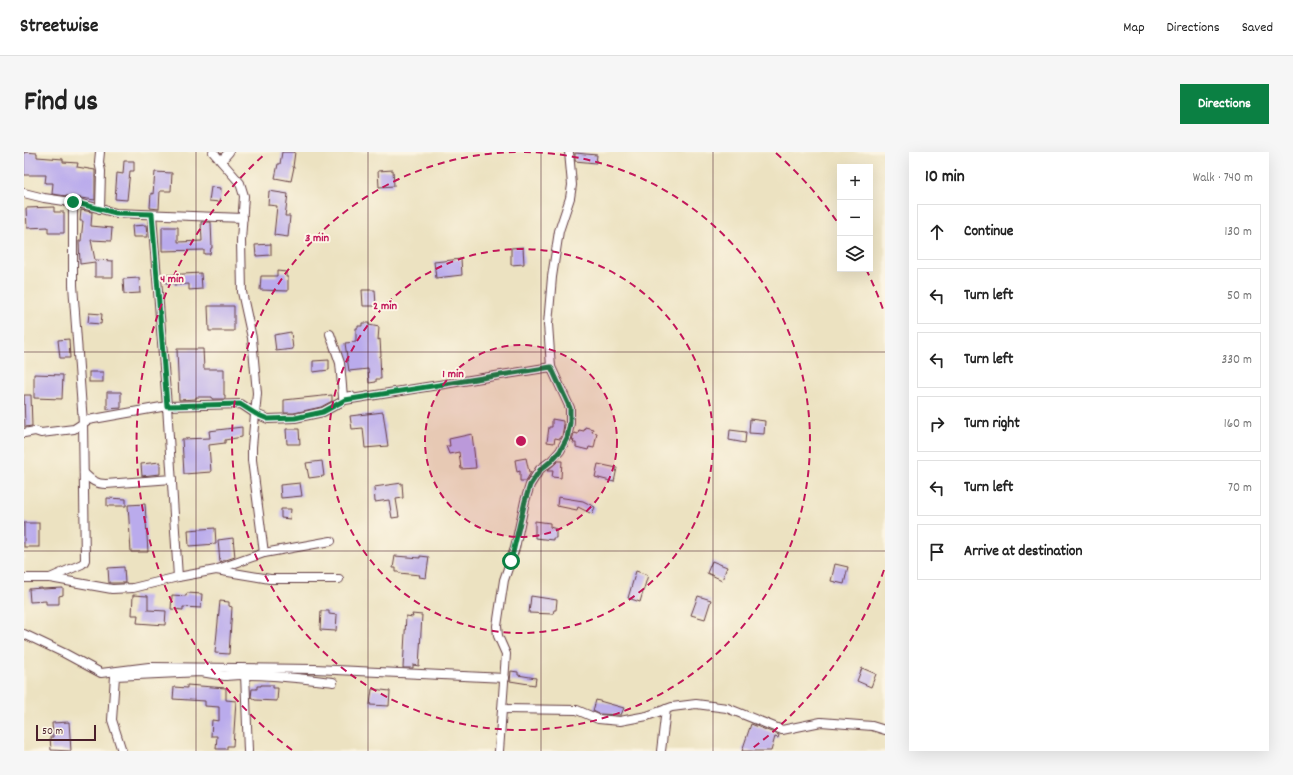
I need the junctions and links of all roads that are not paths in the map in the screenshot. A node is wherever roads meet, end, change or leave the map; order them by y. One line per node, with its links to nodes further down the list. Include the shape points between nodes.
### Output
1 (100, 152): 8 (street)
2 (213, 152): 5 (street)
3 (229, 152): 5 (street)
4 (569, 152): 12 (street, via 572,184 559,231 548,324)
5 (221, 161): 10 (street, via 240,183 244,196)
6 (24, 193): 7 (street)
7 (73, 202): 8 (street); 16 (street, via 73,285)
8 (100, 209): 9 (street, via 116,213)
9 (152, 214): 10 (street); 14 (street)
10 (243, 218): 15 (street, via 242,292 256,367)
11 (330, 334): 13 (street, via 340,363 343,397)
12 (551, 367): 13 (street); 31 (street, via 570,408 570,423 567,438 560,451 540,470 530,485 515,548 504,580 497,626 498,636 506,654)
13 (380, 394): 15 (street, via 345,400 323,412 295,418 268,419)
14 (167, 406): 15 (street, via 240,404); 16 (street); 19 (street)
15 (256, 414): 21 (street, via 252,460)
16 (83, 423): 17 (street, via 74,429); 18 (street)
17 (24, 433)
18 (84, 473): 19 (street, via 98,484); 25 (street, via 84,562)
19 (172, 479): 23 (street)
20 (331, 541): 21 (street)
21 (264, 553): 22 (street)
22 (216, 570): 23 (street); 26 (street, via 270,579)
23 (178, 576): 25 (street, via 133,588 112,589)
24 (24, 578): 25 (street)
25 (50, 578)
26 (339, 579)
27 (24, 634): 28 (street, via 101,673 149,667)
28 (239, 668): 30 (street, via 238,673); 31 (street)
29 (245, 674): 30 (street); 32 (street); 37 (street)
30 (225, 676): 36 (street, via 201,672 115,676 112,720)
31 (505, 678): 33 (street)
32 (333, 682)
33 (502, 709): 34 (street, via 577,710 598,719 620,721); 38 (street)
34 (666, 709): 35 (street, via 696,704 727,708 782,730 821,722 872,726); 39 (street)
35 (885, 730)
36 (122, 751)
37 (248, 751)
38 (499, 751)
39 (661, 751)

